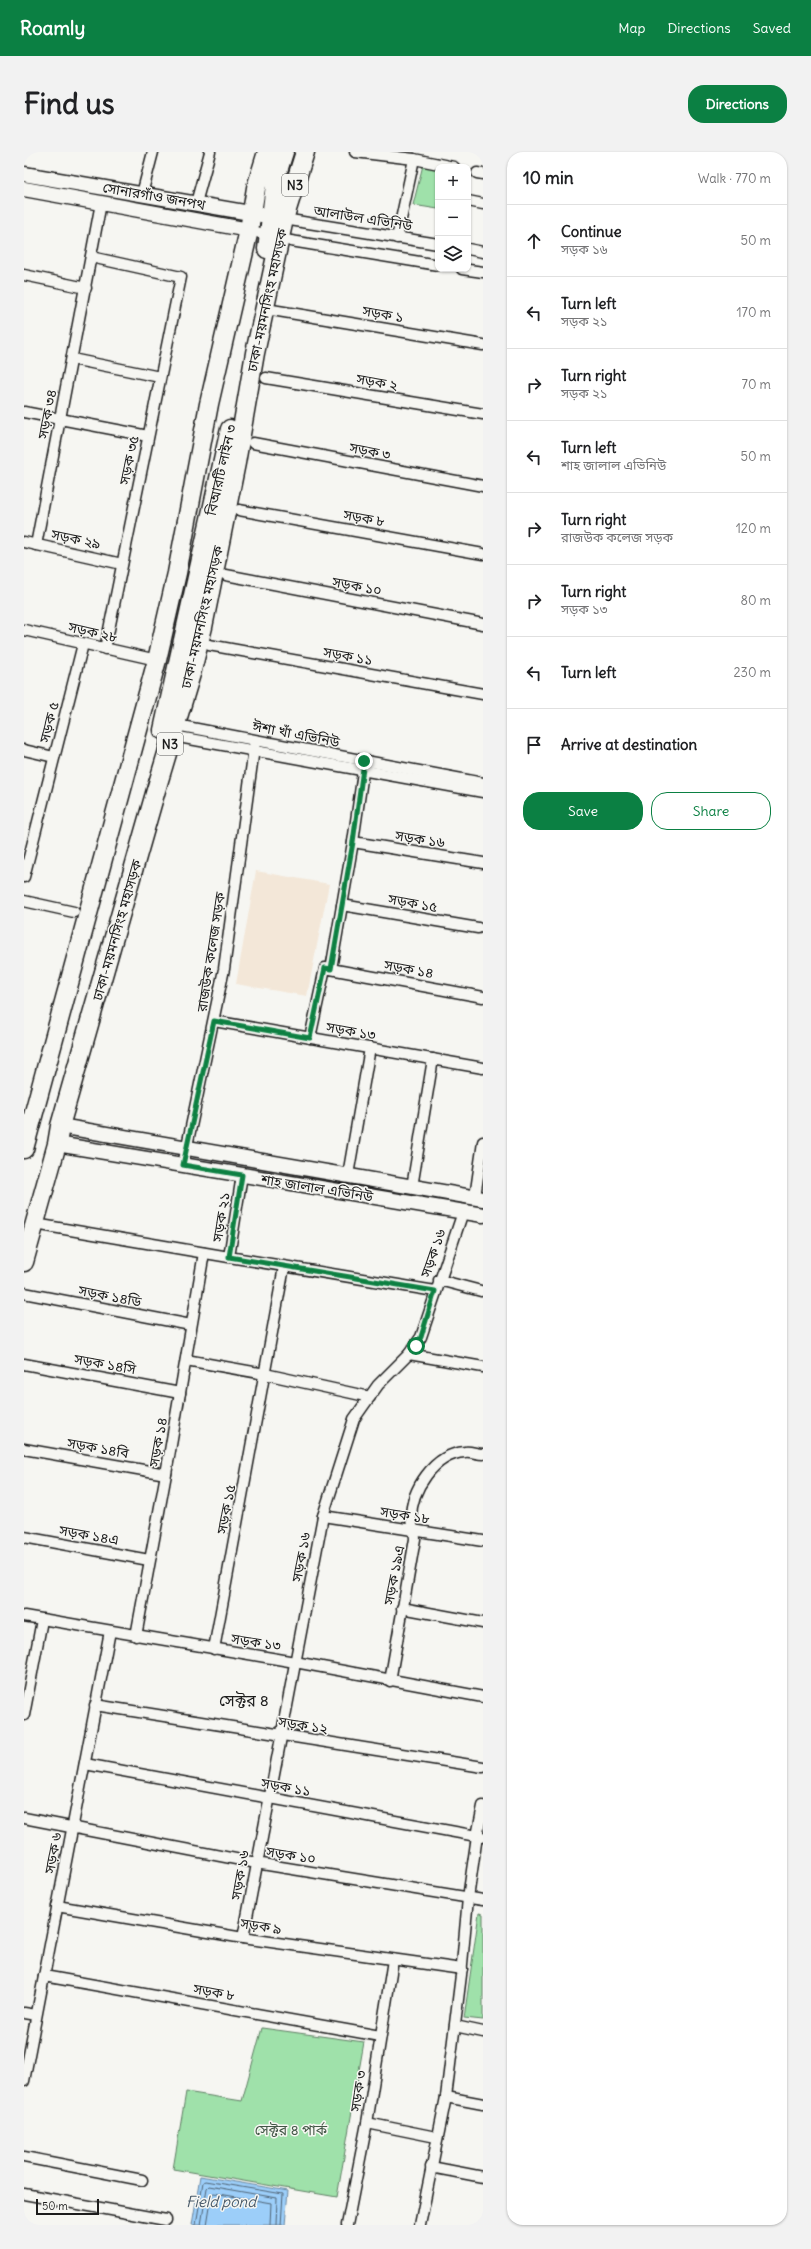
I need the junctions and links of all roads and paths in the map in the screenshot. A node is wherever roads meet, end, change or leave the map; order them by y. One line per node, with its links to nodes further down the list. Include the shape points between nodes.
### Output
1 (153, 152): 12 (street)
2 (210, 152): 15 (street)
3 (267, 152): 18 (highway, N3, via 256,188)
4 (284, 152): 17 (highway, বিআরটি লাইন ৩, via 276,177)
5 (305, 152): 17 (highway, ঢাকা-ময়মনসিংহ মহাসড়ক / N3)
6 (355, 152): 7 (street)
7 (403, 155): 8 (street)
8 (414, 159): 9 (street); 19 (street)
9 (439, 164)
10 (24, 174): 12 (main road, সোনারগাঁও জনপথ)
11 (24, 189): 14 (main road, সোনারগাঁও জনপথ)
12 (142, 194): 15 (main road, সোনারগাঁও জনপথ)
13 (471, 202): 16 (street)
14 (101, 203): 18 (main road, সোনারগাঁও জনপথ); 23 (street, সড়ক ৩৪)
15 (196, 203): 18 (main road, সোনারগাঁও জনপথ)
16 (483, 204)
17 (277, 218): 18 (main road, সোনারগাঁও জনপথ); 19 (street, আলাউল এভিনিউ); 29 (highway, ঢাকা-ময়মনসিংহ মহাসড়ক / N3); 59 (highway, বিআরটি লাইন ৩)
18 (250, 222): 24 (street, via 291,241); 51 (highway, N3, via 209,404 177,573)
19 (397, 238): 20 (street, আলাউল এভিনিউ)
20 (435, 244)
21 (471, 250): 22 (street)
22 (483, 252)
23 (91, 257): 28 (street, সড়ক ৩৪); 32 (street, সড়ক ৩৫, via 181,277)
24 (435, 265)
25 (471, 270): 26 (street)
26 (483, 272)
27 (24, 275): 28 (street)
28 (86, 288): 31 (street, সড়ক ৩৪)
29 (272, 310): 30 (street, সড়ক ১); 53 (highway, ঢাকা-ময়মনসিংহ মহাসড়ক / N3, via 255,353 203,627)
30 (483, 345)
31 (72, 360): 32 (street); 36 (street, সড়ক ৩৪)
32 (160, 377): 37 (street, সড়ক ৩৫)
33 (266, 378): 35 (street, সড়ক ২)
34 (24, 412): 36 (street)
35 (483, 414)
36 (60, 419): 37 (street); 42 (street, সড়ক ৩৪)
37 (148, 436): 44 (street, সড়ক ৩৫)
38 (253, 443): 39 (street, সড়ক ৩)
39 (483, 486)
40 (239, 510): 43 (street, সড়ক ৮)
41 (24, 542): 42 (street, সড়ক ২৯)
42 (36, 545): 44 (street, সড়ক ২৯)
43 (483, 552)
44 (122, 564): 50 (street, সড়ক ৩৫)
45 (226, 575): 46 (street, সড়ক ১০)
46 (483, 624)
47 (24, 630): 48 (street, সড়ক ২৮)
48 (83, 644): 50 (street, সড়ক ২৮); 56 (street, সড়ক ৫)
49 (209, 645): 52 (street, সড়ক ১১)
50 (105, 648): 51 (street, সড়ক ২৮)
51 (157, 660): 77 (highway, N3)
52 (483, 694)
53 (174, 730): 54 (street, ঈশা খাঁ এভিনিউ); 59 (highway, ঢাকা-ময়মনসিংহ মহাসড়ক / N3)
54 (255, 746): 57 (street, ঈশা খাঁ এভিনিউ); 72 (street, রাজউক কলেজ সড়ক, via 224,969)
55 (24, 750): 56 (street)
56 (54, 757): 62 (street, সড়ক ৫)
57 (364, 766): 58 (street, ঈশা খাঁ এভিনিউ); 60 (street); 63 (street)
58 (483, 783)
59 (150, 790): 78 (highway, ঢাকা-ময়মনসিংহ মহাসড়ক / N3)
60 (483, 792)
61 (24, 833): 62 (street)
62 (34, 835): 65 (street, সড়ক ৫)
63 (353, 842): 64 (street, সড়ক ১৬); 67 (street)
64 (483, 863)
65 (24, 877)
66 (24, 901): 68 (street)
67 (342, 905): 69 (street, সড়ক ১৫); 70 (street)
68 (74, 912)
69 (478, 928)
70 (331, 969): 71 (street, সড়ক ১৪); 73 (street, via 325,968)
71 (483, 997)
72 (214, 1021): 73 (street, সড়ক ১৩); 82 (street, রাজউক কলেজ সড়ক)
73 (310, 1038): 74 (street, সড়ক ১৩)
74 (370, 1048): 75 (street, সড়ক ১৩); 84 (street)
75 (432, 1059): 76 (street, সড়ক ১৩); 86 (street)
76 (483, 1068)
77 (28, 1119): 81 (highway, N3)
78 (60, 1126): 80 (highway, ঢাকা-ময়মনসিংহ মহাসড়ক / N3); 82 (main road, শাহ জালাল এভিনিউ)
79 (483, 1142): 87 (street)
80 (57, 1144): 83 (main road, শাহ জালাল এভিনিউ); 92 (highway, ঢাকা-ময়মনসিংহ মহাসড়ক / N3)
81 (25, 1146)
82 (186, 1148): 83 (street, রাজউক কলেজ সড়ক); 84 (main road, শাহ জালাল এভিনিউ)
83 (183, 1165): 85 (main road, শাহ জালাল এভিনিউ)
84 (348, 1176): 86 (main road, শাহ জালাল এভিনিউ)
85 (241, 1179): 88 (main road, শাহ জালাল এভিনিউ); 91 (street, সড়ক ২১, via 229,1257); 93 (street, সড়ক ২১, via 229,1257)
86 (412, 1187): 87 (main road, শাহ জালাল এভিনিউ)
87 (479, 1198)
88 (463, 1212): 89 (main road, শাহ জালাল এভিনিউ); 94 (street, সড়ক ১৬)
89 (483, 1215)
90 (41, 1225): 91 (street, সড়ক ২১)
91 (204, 1253): 98 (street, সড়ক ১৪)
92 (24, 1262)
93 (284, 1267): 95 (street, সড়ক ২১); 103 (street, সড়ক ১৫)
94 (439, 1280): 95 (street, সড়ক ১৬); 96 (street)
95 (435, 1291): 99 (street, সড়ক ১৬, via 421,1337)
96 (481, 1291)
97 (24, 1293): 98 (street, সড়ক ১৪ডি)
98 (191, 1325): 100 (street, সড়ক ১৪)
99 (409, 1354): 102 (street); 105 (street, সড়ক ১৬)
100 (186, 1360): 103 (street); 104 (street, সড়ক ১৪)
101 (24, 1364): 104 (street, সড়ক ১৪সি)
102 (483, 1367)
103 (265, 1374): 105 (street); 120 (street, সড়ক ১৫)
104 (180, 1393): 108 (street, সড়ক ১৪)
105 (370, 1397): 109 (street, সড়ক ১৬, via 350,1428)
106 (24, 1449): 108 (street, সড়ক ১৪বি)
107 (483, 1454): 110 (street, সড়ক ১৯এ, via 465,1452 442,1460 423,1479 416,1492 411,1519)
108 (166, 1474): 113 (street, সড়ক ১৪)
109 (323, 1516): 110 (street, সড়ক ১৮); 121 (street, সড়ক ১৬)
110 (413, 1530): 112 (street, সড়ক ১৮); 114 (street, সড়ক ১৯এ, via 415,1539)
111 (24, 1537): 113 (street, সড়ক ১৪এ)
112 (483, 1541)
113 (149, 1560): 119 (street, সড়ক ১৪)
114 (402, 1608): 117 (street); 122 (street, সড়ক ১৯এ)
115 (24, 1616): 116 (street, সড়ক ১৩)
116 (42, 1620): 118 (street, সড়ক ১৩); 125 (street)
117 (483, 1623)
118 (110, 1630): 119 (street, সড়ক ১৩); 124 (street, সড়ক ৬)
119 (136, 1636): 120 (street, সড়ক ১৩)
120 (214, 1649): 121 (street, সড়ক ১৩)
121 (295, 1662): 122 (street, সড়ক ১৩); 126 (street, সড়ক ১৬)
122 (390, 1681): 123 (street, সড়ক ১৩)
123 (483, 1697)
124 (95, 1705): 126 (street, সড়ক ১২); 127 (street, সড়ক ৬)
125 (24, 1715)
126 (281, 1736): 128 (street, সড়ক ১২); 129 (street, সড়ক ১৬)
127 (85, 1764): 129 (street, সড়ক ১১); 132 (street, সড়ক ৬)
128 (483, 1767)
129 (269, 1798): 133 (street, সড়ক ১১); 134 (street, সড়ক ১৬)
130 (483, 1806): 133 (street)
131 (24, 1818): 132 (street, সড়ক ১০)
132 (72, 1829): 134 (street, সড়ক ১০); 137 (street, সড়ক ৬)
133 (480, 1836): 135 (street)
134 (256, 1863): 135 (street, সড়ক ১০); 138 (street, সড়ক ১৬)
135 (468, 1898): 136 (street, সড়ক ১০); 140 (street)
136 (483, 1900)
137 (57, 1906): 138 (street, সড়ক ৯); 141 (street, সড়ক ৬)
138 (243, 1938): 139 (street, সড়ক ৯)
139 (393, 1960): 140 (street, সড়ক ৯); 146 (street, সড়ক ৩)
140 (462, 1969): 144 (street)
141 (44, 1976): 143 (street, সড়ক ৬); 146 (street, সড়ক ৮)
142 (24, 2012): 143 (street)
143 (36, 2015): 147 (street, সড়ক ৬)
144 (455, 2026): 145 (street); 148 (street)
145 (483, 2032)
146 (380, 2036): 150 (street, সড়ক ৩)
147 (24, 2081)
148 (446, 2097): 149 (street); 151 (street)
149 (483, 2104)
150 (367, 2123): 151 (street); 158 (street, সড়ক ৩)
151 (436, 2137): 153 (street)
152 (24, 2157): 155 (street)
153 (431, 2167): 154 (street); 159 (street)
154 (483, 2177)
155 (142, 2180)
156 (24, 2194): 157 (street)
157 (166, 2220)
158 (346, 2225)
159 (420, 2225)

